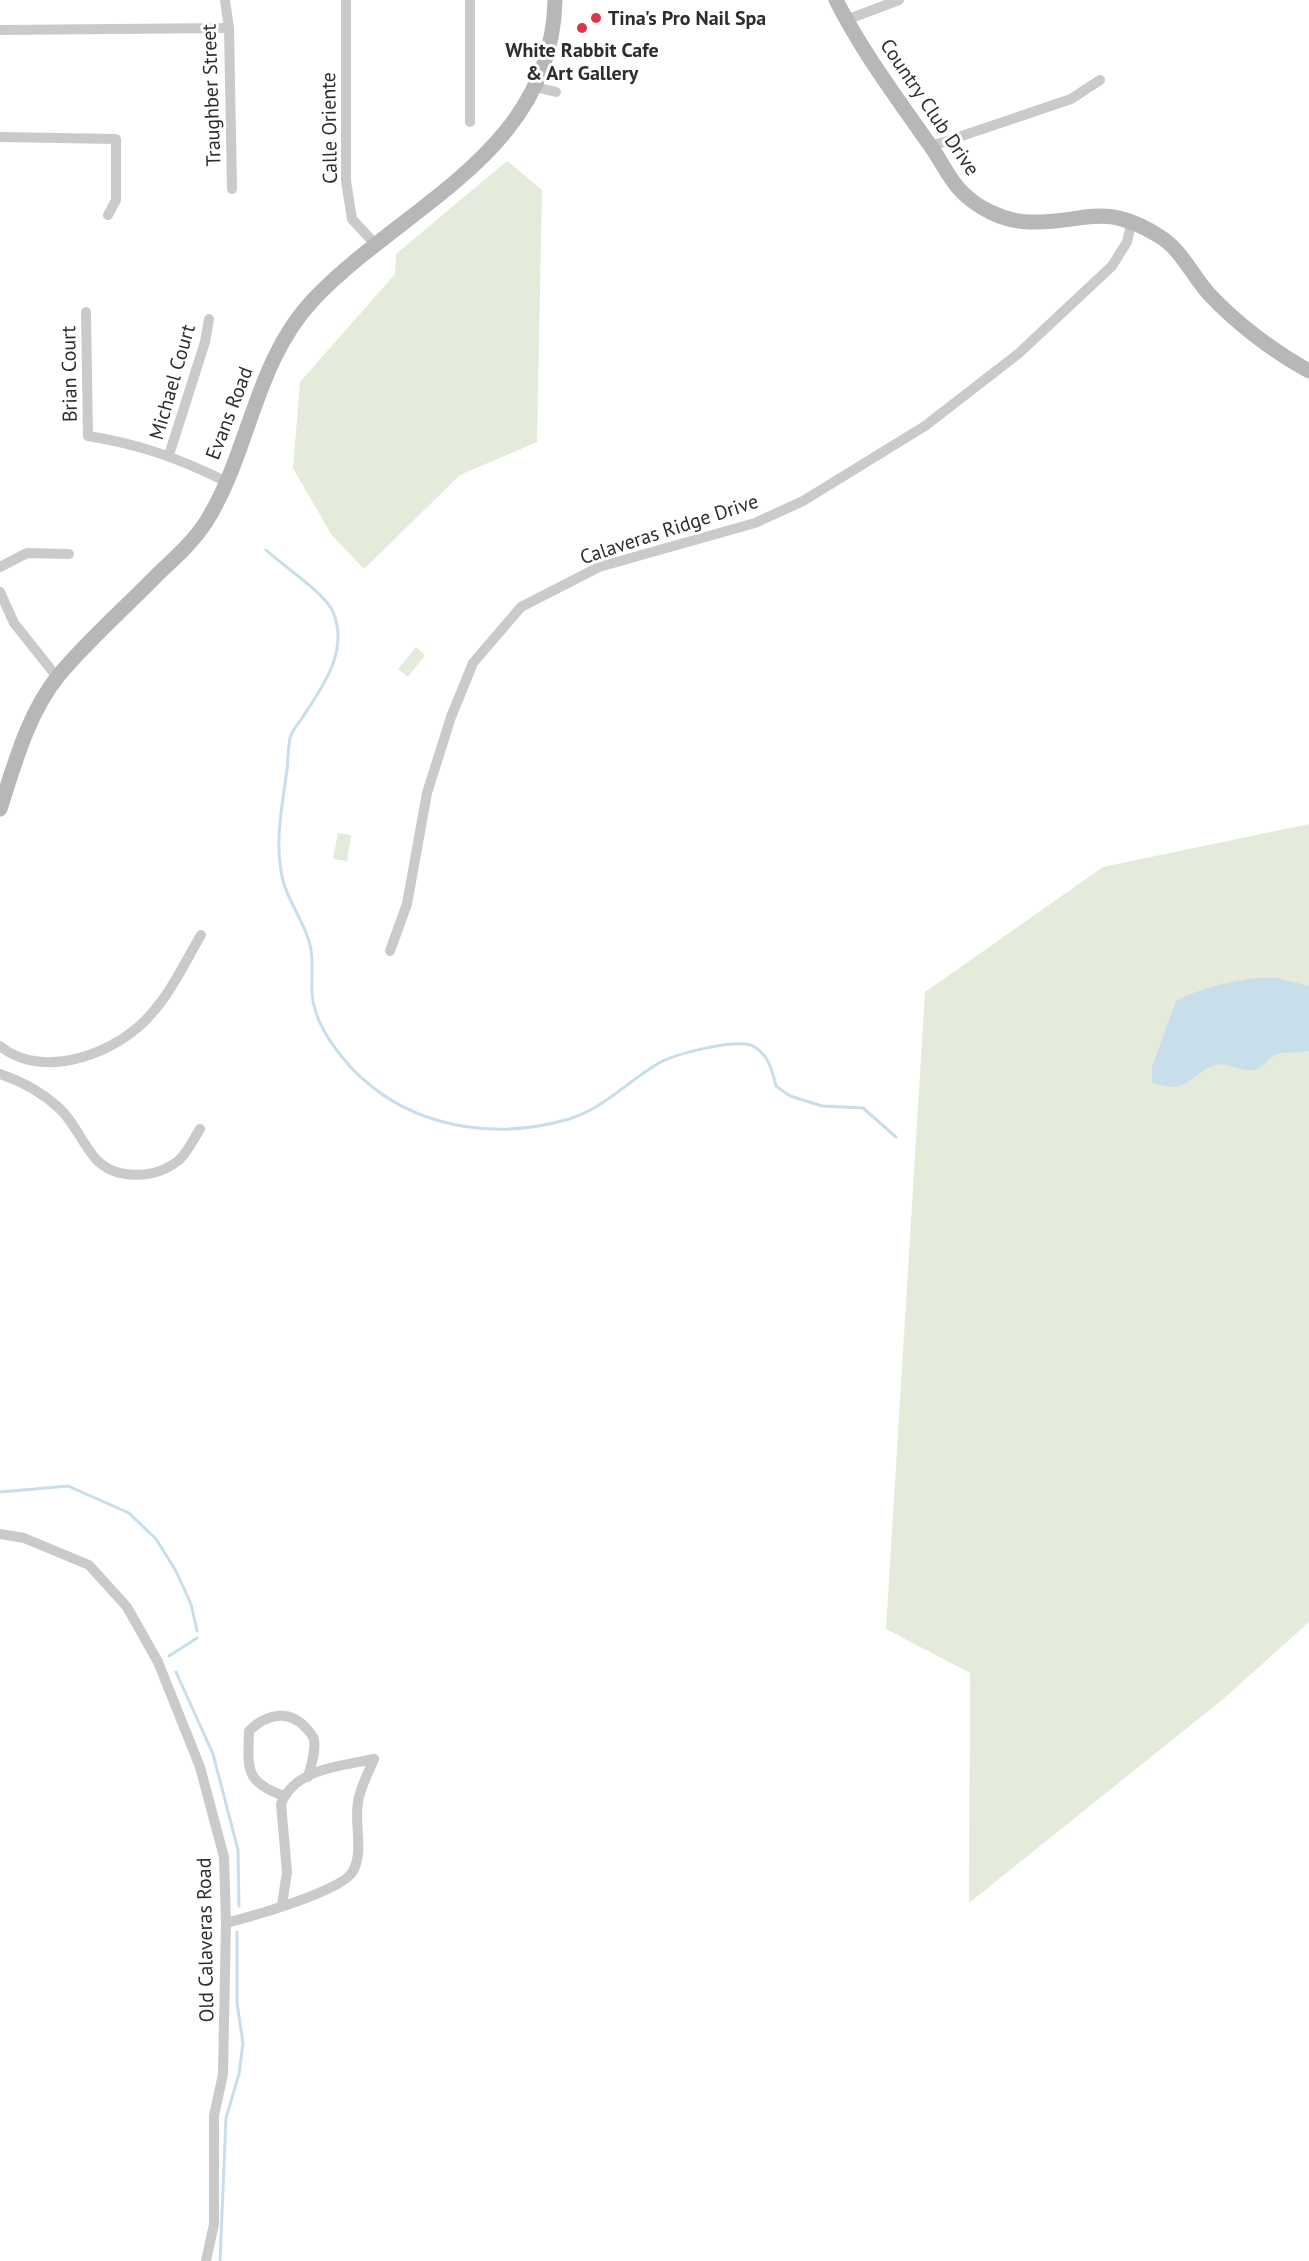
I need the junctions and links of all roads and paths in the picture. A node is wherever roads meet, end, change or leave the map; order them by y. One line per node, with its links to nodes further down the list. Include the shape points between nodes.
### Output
1 (225, 0): 8 (street, Traughber Street)
2 (346, 0): 19 (street, Calle Oriente, via 346,181 352,219)
3 (470, 0): 13 (street)
4 (555, 0): 11 (street, Evans Road, via 550,40)
5 (836, 0): 7 (street, Country Club Drive)
6 (899, 0): 7 (street)
7 (846, 20): 15 (street, Country Club Drive)
8 (229, 28): 9 (street); 16 (street, Traughber Street)
9 (0, 30)
10 (1100, 80): 15 (street, via 1071,99)
11 (535, 87): 12 (street); 19 (street, Evans Road, via 506,134 490,151 460,180)
12 (556, 92)
13 (470, 122)
14 (0, 137): 17 (street, via 116,139 116,200)
15 (932, 147): 18 (street, Country Club Drive, via 959,189 975,203 1001,216 1026,222 1108,215)
16 (232, 189)
17 (108, 215)
18 (1132, 220): 22 (street, Country Club Drive, via 1174,248 1226,310); 31 (street, Calaveras Ridge Drive, via 1127,242 1112,266 1018,354 925,426 803,501 755,523 599,567 521,607 473,663 451,717 427,793 407,904)
19 (376, 245): 24 (street, Evans Road, via 313,300 274,356)
20 (86, 312): 23 (street, Brian Court, via 88,436)
21 (209, 319): 23 (street, Michael Court, via 206,342)
22 (1309, 371)
23 (169, 455): 24 (street)
24 (225, 481): 28 (street, Evans Road, via 191,541)
25 (69, 554): 26 (street, via 27,553)
26 (0, 567)
27 (0, 592): 28 (street, via 14,623)
28 (57, 677): 29 (street, Evans Road, via 35,713)
29 (0, 809)
30 (201, 935): 32 (street, via 153,1013 121,1040 60,1062 30,1060)
31 (390, 951)
32 (0, 1046)
33 (0, 1074): 34 (street, via 39,1092 61,1109 95,1158 106,1168 124,1175 156,1171 181,1159)
34 (200, 1129)
35 (0, 1534): 39 (street, Old Calaveras Road, via 24,1538 89,1565 127,1607 158,1662 200,1767 224,1857)
36 (308, 1777): 37 (street); 37 (street, via 314,1737 297,1718 279,1715 260,1719 249,1731 249,1762 254,1780); 38 (street, via 321,1769 374,1759 358,1801 358,1852 353,1871 331,1888)
37 (284, 1796): 38 (street, via 281,1804 287,1872)
38 (282, 1905): 39 (street)
39 (226, 1923): 40 (street, Old Calaveras Road, via 223,2074 214,2116 214,2223)
40 (206, 2261)

